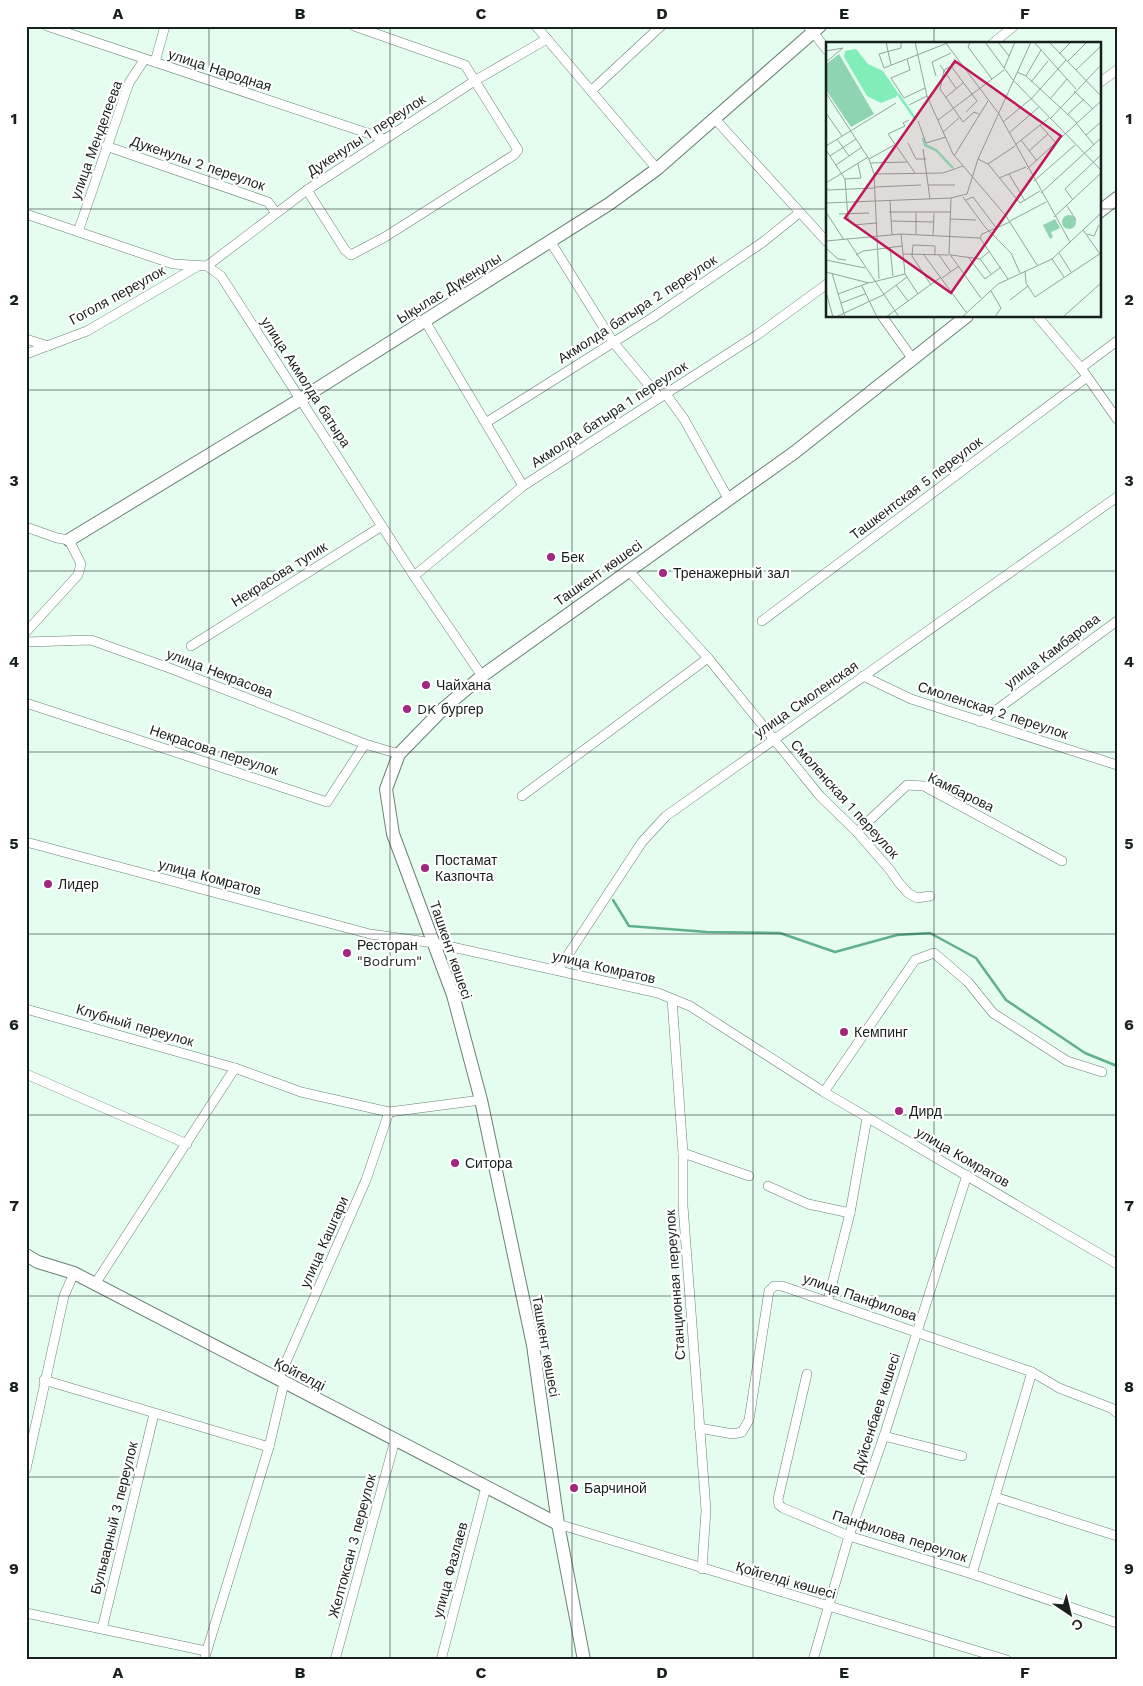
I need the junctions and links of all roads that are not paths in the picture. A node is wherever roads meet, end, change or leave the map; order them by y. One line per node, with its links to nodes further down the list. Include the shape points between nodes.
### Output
1 (47, 26): 11 (street, улица Народная)
2 (165, 26): 12 (street)
3 (354, 26): 14 (street, via 465,65)
4 (536, 26): 8 (street)
5 (660, 26): 16 (street)
6 (1014, 26): 9 (street)
7 (813, 28): 10 (street); 17 (main road, Ықылас Дүкенұлы)
8 (547, 39): 14 (street, Дукенулы 1 переулок); 16 (street)
9 (994, 42)
10 (826, 48)
11 (144, 60): 12 (street, улица Народная); 19 (street, улица Менделеева, via 130,83)
12 (155, 62): 18 (street, улица Народная)
13 (1117, 70): 15 (street)
14 (476, 80): 18 (street, Дукенулы 1 переулок); 21 (street, via 518,150 514,155 351,255)
15 (1100, 82)
16 (591, 91): 20 (street)
17 (715, 120): 20 (main road, Ықылас Дүкенұлы); 25 (street)
18 (384, 139): 21 (street, Дукенулы 1 переулок)
19 (106, 146): 24 (street, Дукенулы 2 переулок, via 268,202); 27 (street, улица Менделеева)
20 (657, 169): 28 (main road, Ықылас Дүкенұлы)
21 (307, 190): 24 (street, Дукенулы 1 переулок)
22 (1117, 198): 23 (main road)
23 (1100, 211)
24 (276, 213): 30 (street, Дукенулы 1 переулок)
25 (799, 213): 29 (street); 38 (street, Акмолда батыра 2 переулок, via 763,242)
26 (26, 214): 27 (street)
27 (78, 232): 30 (street, via 173,264)
28 (550, 241): 35 (main road, Ықылас Дүкенұлы); 38 (street)
29 (826, 241)
30 (203, 266): 39 (street, Гоголя переулок, via 87,331); 45 (street, улица Акмолда батыра, via 221,276)
31 (826, 285): 44 (street, Акмолда батыра 1 переулок)
32 (883, 318): 41 (street)
33 (964, 318): 41 (main road, Ташкент көшесі)
34 (1039, 318): 42 (street)
35 (425, 321): 45 (main road, Ықылас Дүкенұлы); 47 (street)
36 (26, 339): 39 (street)
37 (1117, 341): 42 (street)
38 (613, 342): 44 (street); 47 (street, Акмолда батыра 2 переулок)
39 (48, 346): 40 (street, Гоголя переулок)
40 (26, 354)
41 (912, 358): 50 (main road, Ташкент көшесі, via 795,452)
42 (1081, 368): 43 (street)
43 (1087, 377): 46 (street); 57 (street, Ташкентская 5 переулок)
44 (662, 395): 48 (street, Акмолда батыра 1 переулок); 50 (street, via 684,419)
45 (301, 399): 51 (street, улица Акмолда батыра); 53 (main road, Ықылас Дүкенұлы)
46 (1117, 419)
47 (486, 422): 48 (street)
48 (523, 486): 55 (street, Акмолда батыра 1 переулок)
49 (1117, 497): 63 (street, улица Смоленская)
50 (729, 500): 54 (main road, Ташкент көшесі)
51 (382, 526): 55 (street, улица Акмолда батыра); 60 (street, Некрасова тупик)
52 (26, 527): 53 (street)
53 (69, 540): 58 (street, via 81,564 78,575)
54 (628, 570): 61 (street, Смоленская 1 переулок); 62 (main road, Ташкент көшесі)
55 (414, 576): 62 (street, улица Акмолда батыра)
56 (1117, 620): 65 (street, улица Камбарова)
57 (762, 621)
58 (26, 632)
59 (26, 642): 67 (street, улица Некрасова, via 91,640)
60 (191, 646)
61 (708, 658): 66 (street, Смоленская 1 переулок); 70 (street)
62 (482, 676): 68 (main road, Ташкент көшесі, via 444,708)
63 (863, 676): 65 (street, Смоленская 2 переулок, via 911,698); 66 (street, улица Смоленская)
64 (26, 703): 67 (street, Некрасова переулок, via 327,802)
65 (980, 722): 69 (street, Смоленская 2 переулок)
66 (772, 740): 71 (street, Смоленская 1 переулок, via 820,796); 76 (street, улица Смоленская, via 666,816 648,835)
67 (365, 744): 68 (street, улица Некрасова)
68 (399, 754): 75 (main road, Ташкент көшесі, via 386,789 393,834)
69 (1117, 765)
70 (522, 796)
71 (857, 832): 73 (street, Камбарова, via 907,784 924,786); 74 (street, Смоленская 1 переулок, via 908,893 917,898)
72 (26, 842): 75 (street, улица Комратов, via 370,934)
73 (1062, 861)
74 (930, 896)
75 (434, 943): 76 (street, улица Комратов); 83 (main road, Ташкент көшесі, via 453,996)
76 (558, 970): 77 (street, улица Комратов)
77 (672, 999): 82 (street, улица Комратов, via 690,1006); 87 (street, Станционная переулок)
78 (26, 1009): 79 (street, Клубный переулок)
79 (236, 1068): 84 (street, Клубный переулок, via 301,1092); 86 (street)
80 (1102, 1072): 82 (street, via 1066,1061 993,1013 968,982 934,953 915,960)
81 (26, 1074): 86 (street)
82 (824, 1092): 85 (street, улица Комратов)
83 (481, 1100): 84 (street, Клубный переулок); 112 (main road, Ташкент көшесі, via 533,1345)
84 (389, 1112): 101 (street, улица Кашгари, via 366,1180)
85 (867, 1118): 88 (street, улица Комратов); 91 (street)
86 (187, 1144): 95 (street)
87 (683, 1153): 89 (street); 104 (street, Станционная переулок, via 683,1206)
88 (967, 1175): 93 (street, улица Комратов); 97 (street, Дүйсенбаев көшесі)
89 (749, 1176)
90 (768, 1186): 91 (street, via 808,1204)
91 (850, 1213): 96 (street)
92 (26, 1255): 94 (main road, Қойгелді)
93 (1117, 1264)
94 (74, 1273): 95 (main road, Қойгелді); 100 (street, via 64,1296)
95 (96, 1284): 101 (main road, Қойгелді)
96 (828, 1300): 97 (street, улица Панфилова); 104 (street, улица Панфилова, via 782,1286 774,1286 768,1291 749,1420 742,1432 733,1434)
97 (918, 1332): 98 (street, улица Панфилова); 105 (street, Дүйсенбаев көшесі)
98 (1032, 1372): 102 (street, улица Панфилова, via 1059,1388); 111 (street, Панфилова переулок)
99 (807, 1374): 113 (street, Панфилова переулок, via 779,1504)
100 (44, 1380): 103 (street); 109 (street)
101 (281, 1382): 106 (main road, Қойгелді); 107 (street, улица Кашгари)
102 (1117, 1413)
103 (154, 1414): 107 (street); 120 (street, Бульварный 3 переулок)
104 (699, 1428): 115 (street, Станционная переулок, via 706,1510)
105 (884, 1436): 108 (street); 113 (street, Дүйсенбаев көшесі)
106 (395, 1440): 110 (main road, Қойгелді); 122 (street, Желтоксан 3 переулок)
107 (269, 1448): 121 (street, улица Кашгари)
108 (962, 1456)
109 (26, 1469)
110 (486, 1487): 112 (main road, Қойгелді); 123 (street, улица Фазлаев)
111 (995, 1496): 114 (street); 116 (street, Панфилова переулок)
112 (558, 1524): 115 (street, Қойгелді көшесі); 124 (main road, Ташкент көшесі)
113 (848, 1536): 116 (street, Панфилова переулок); 117 (street, Дүйсенбаев көшесі)
114 (1117, 1536)
115 (702, 1569): 117 (street, Қойгелді көшесі)
116 (972, 1574): 119 (street, Панфилова переулок)
117 (830, 1607): 125 (street, Дүйсенбаев көшесі); 126 (street, Қойгелді көшесі)
118 (26, 1613): 120 (street)
119 (1117, 1623)
120 (102, 1629): 121 (street)
121 (205, 1656)
122 (335, 1660)
123 (441, 1660)
124 (584, 1660)
125 (813, 1660)
126 (1007, 1660)

